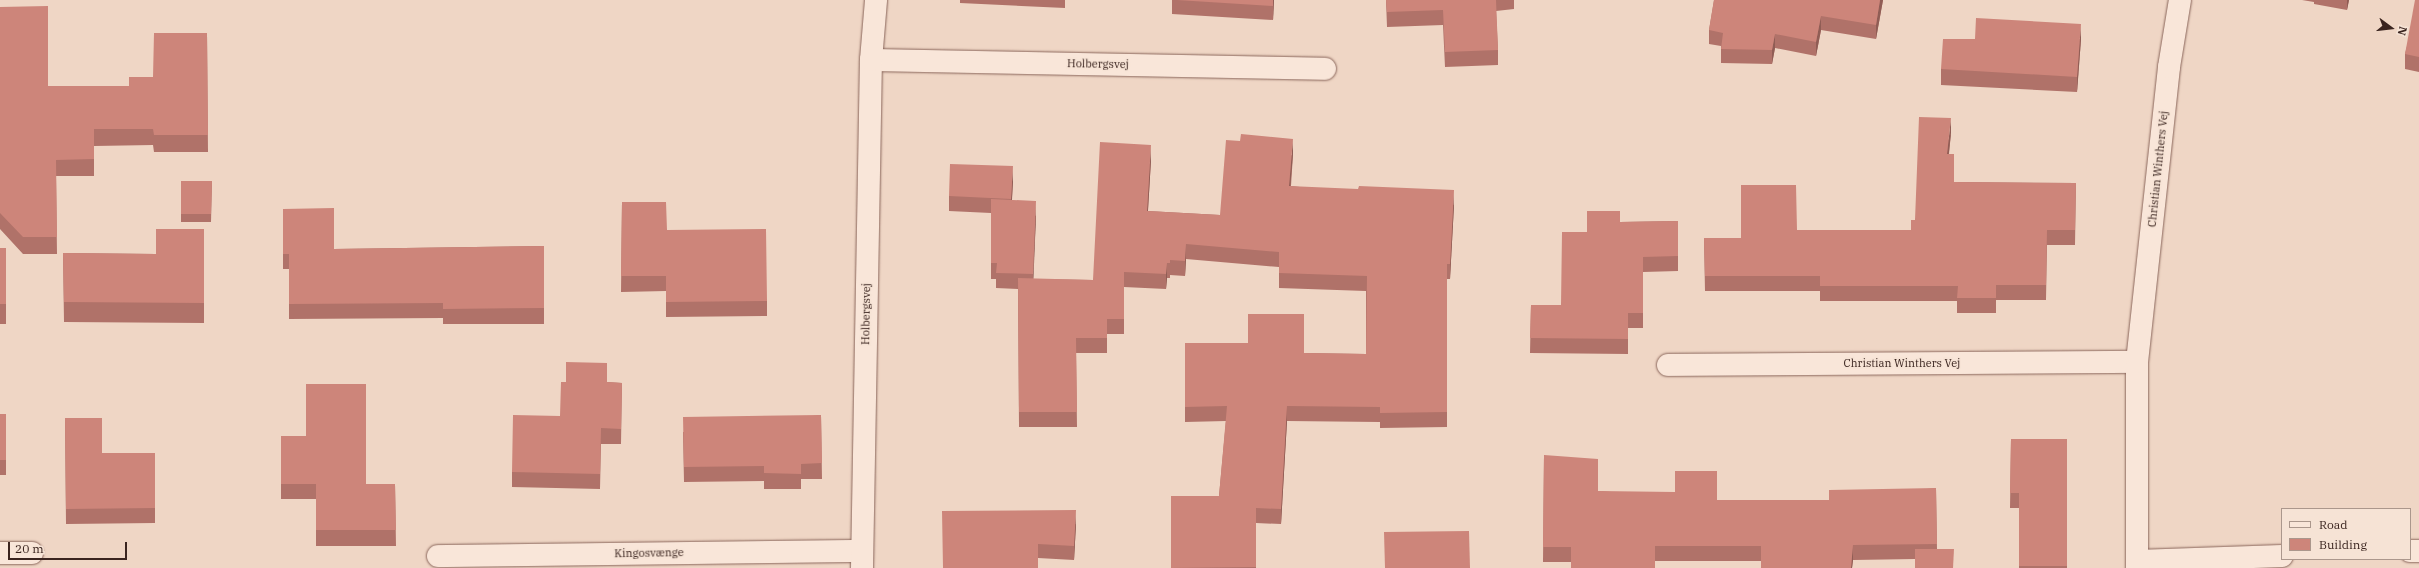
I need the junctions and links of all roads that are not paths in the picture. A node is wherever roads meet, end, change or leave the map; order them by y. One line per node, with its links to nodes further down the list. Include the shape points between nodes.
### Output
1 (876, 0): 3 (street, Holbergsvej)
2 (2180, 0): 5 (street, Christian Winthers Vej, via 2169,67)
3 (872, 60): 4 (street, Holbergsvej); 11 (street, Holbergsvej)
4 (1325, 69)
5 (2137, 362): 6 (street, Christian Winthers Vej); 12 (street, Christian Winthers Vej)
6 (1668, 365)
7 (0, 553): 8 (street)
8 (32, 553)
9 (438, 556): 11 (street, Kingosvænge)
10 (2281, 556): 12 (street, Christian Winthers Vej)
11 (861, 559)
12 (2137, 565)

